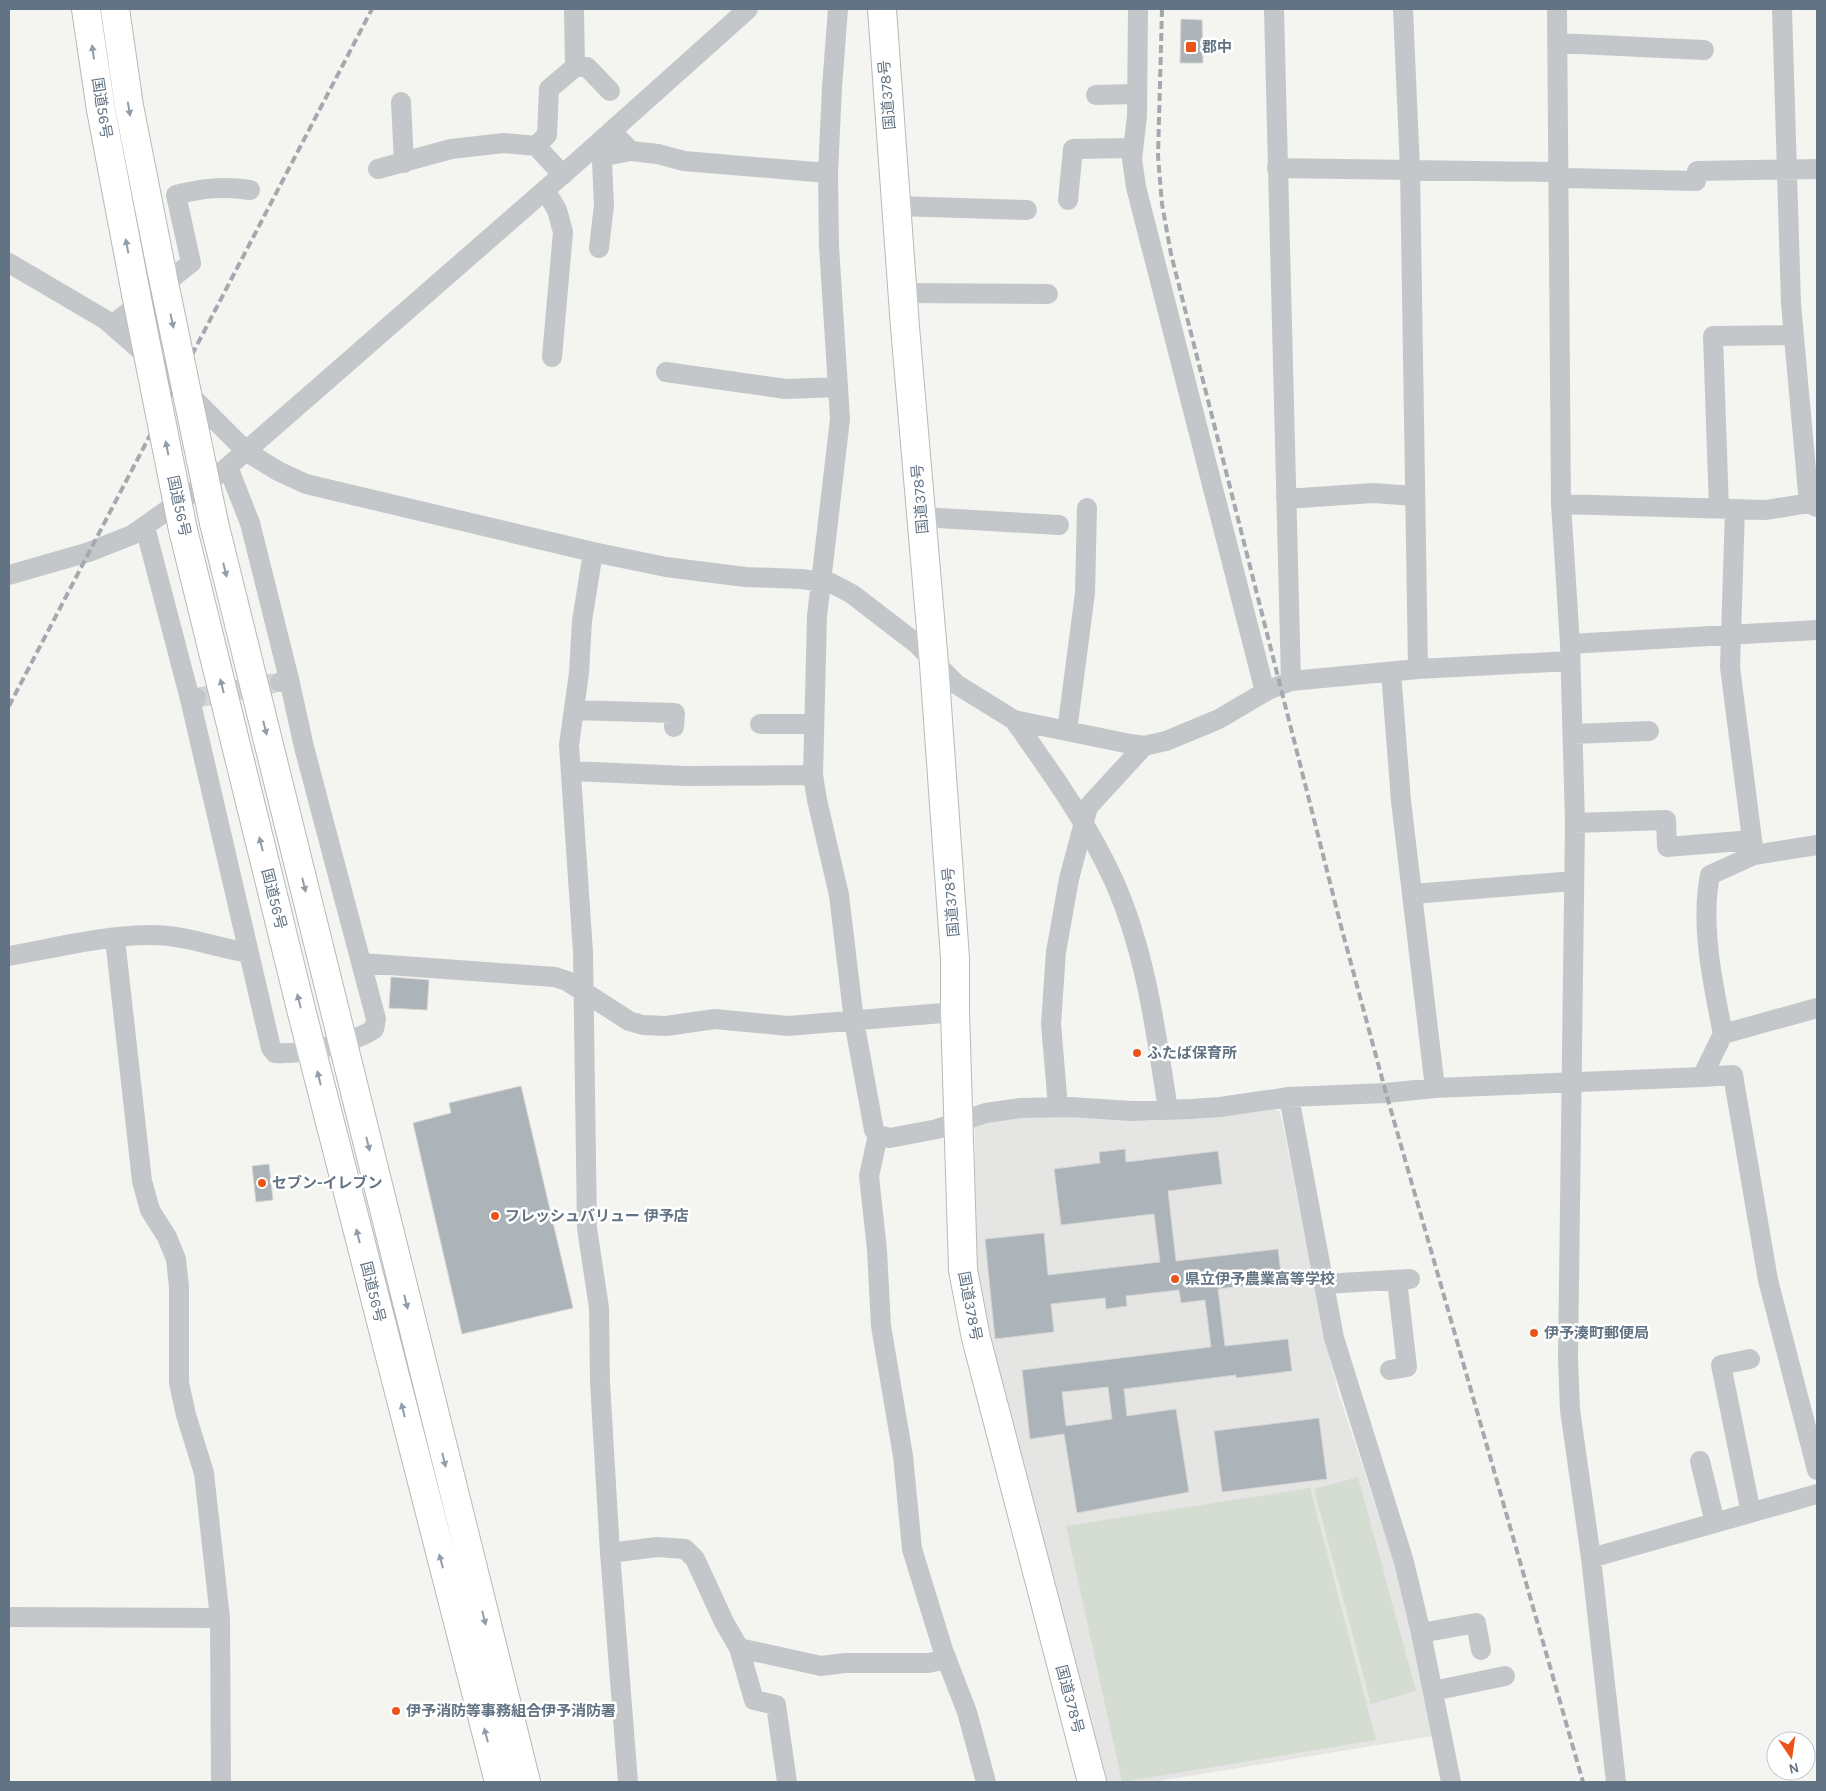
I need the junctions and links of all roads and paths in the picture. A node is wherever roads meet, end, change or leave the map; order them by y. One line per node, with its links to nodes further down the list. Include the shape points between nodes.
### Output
1 (86, 9): 95 (highway, 国道56号, one-way to 1, bridge, via 183,530 101,110)
2 (115, 9): 94 (highway, 国道56号, one-way to 94, bridge, via 129,106 214,523)
3 (574, 9): 14 (street)
4 (748, 9): 19 (street)
5 (838, 9): 29 (street)
6 (882, 9): 35 (highway, 国道378号)
7 (1138, 9): 16 (street)
8 (1274, 9): 24 (street)
9 (1403, 9): 26 (street)
10 (1556, 9): 12 (street)
11 (1782, 9): 28 (street)
12 (1557, 43): 13 (street); 31 (street)
13 (1704, 50)
14 (575, 67): 15 (street, via 587,67); 20 (street, via 549,90 547,135)
15 (610, 91)
16 (1137, 94): 17 (street); 21 (street, via 1136,133)
17 (1096, 95)
18 (401, 102): 23 (street)
19 (610, 131): 22 (street); 30 (street)
20 (536, 146): 23 (street, via 504,142 481,144); 30 (street)
21 (1132, 148): 34 (street, via 1073,149); 67 (street, via 1136,187 1155,268)
22 (631, 152): 29 (street, via 658,154 684,162); 37 (street, via 613,153 605,156 602,162 604,205)
23 (404, 163): 25 (street)
24 (1277, 168): 26 (street); 49 (street)
25 (378, 169)
26 (1410, 169): 31 (street, via 1551,172); 48 (street)
27 (1817, 169): 28 (street)
28 (1785, 171): 31 (street, via 1697,171 1696,181); 42 (street)
29 (828, 173): 45 (street)
30 (563, 175): 33 (street)
31 (1558, 176): 50 (street)
32 (250, 190): 41 (street, via 204,188 176,195 191,263)
33 (545, 190): 43 (street, via 557,210 563,232); 46 (street)
34 (1068, 200)
35 (896, 206): 36 (street); 39 (highway, 国道378号)
36 (1027, 210)
37 (599, 248)
38 (9, 263): 41 (street)
39 (902, 294): 40 (street); 54 (highway, 国道378号)
40 (1048, 294)
41 (112, 325): 46 (street)
42 (1794, 336): 51 (street); 53 (street, via 1713,336)
43 (552, 357)
44 (666, 372): 45 (street, via 786,389)
45 (838, 387): 59 (street, via 838,443)
46 (247, 452): 47 (street); 57 (street, via 306,484)
47 (228, 467): 56 (street); 88 (street, via 250,523 284,680)
48 (1414, 496): 49 (street, via 1374,493); 64 (street)
49 (1286, 499): 66 (street)
50 (1561, 504): 53 (street); 62 (street)
51 (1813, 505): 53 (street, via 1766,510)
52 (1087, 508): 73 (street, via 1085,593)
53 (1727, 509): 61 (street)
54 (921, 517): 55 (street); 63 (highway, 国道378号)
55 (1059, 525)
56 (145, 526): 58 (street, via 132,535 89,552); 86 (street, via 193,698)
57 (593, 552): 59 (street, via 676,568); 68 (street, via 582,621)
58 (9, 575)
59 (821, 582): 63 (street, via 831,583 852,594 917,644); 71 (street)
60 (1817, 630): 61 (street)
61 (1732, 636): 62 (street); 82 (street, via 1730,667)
62 (1570, 653): 64 (street); 75 (street)
63 (934, 664): 69 (street, via 956,684); 91 (highway, 国道378号, via 955,958)
64 (1418, 669): 65 (street)
65 (1391, 672): 66 (street); 84 (street, via 1401,802)
66 (1291, 681): 67 (street)
67 (1265, 692): 76 (street, via 1219,719)
68 (574, 710): 72 (street, via 675,713); 77 (street, via 569,745)
69 (1014, 720): 73 (street); 79 (street)
70 (760, 724): 71 (street)
71 (814, 724): 78 (street)
72 (674, 727)
73 (1067, 731): 76 (street)
74 (1649, 731): 75 (street)
75 (1573, 734): 80 (street)
76 (1144, 746): 79 (street, via 1088,807)
77 (571, 771): 78 (street, via 686,776); 89 (street, via 583,952)
78 (814, 775): 92 (street, via 843,920)
79 (1083, 822): 100 (street, via 1056,952 1051,1024); 101 (street, via 1114,882 1134,936 1151,1000)
80 (1575, 823): 82 (street, via 1666,820 1667,847); 83 (street)
81 (1817, 845): 82 (street)
82 (1753, 847): 93 (street, via 1710,875 1708,885 1707,918 1713,982)
83 (1574, 881): 84 (street); 97 (street)
84 (1413, 894): 98 (street)
85 (115, 939): 86 (street, via 152,935 182,937); 87 (street); 115 (street, via 142,1181 150,1210 176,1259 179,1383 204,1473)
86 (249, 953): 95 (street, via 271,1048 275,1053)
87 (9, 956)
88 (362, 963): 89 (street, via 555,977); 94 (street, via 376,1019 374,1029 365,1036)
89 (582, 992): 92 (street, via 629,1021 643,1025 666,1026 715,1020 788,1026); 112 (street, via 587,1228 599,1308)
90 (1817, 1008): 93 (street)
91 (955, 1012): 92 (street); 102 (highway, 国道378号)
92 (854, 1021): 103 (street, via 874,1130)
93 (1723, 1034): 96 (street)
94 (343, 1041): 95 (street); 124 (highway, 国道56号, one-way to 124)
95 (311, 1049): 123 (highway, 国道56号, one-way to 95)
96 (1702, 1077): 97 (street); 108 (street, via 1733,1075 1768,1280)
97 (1571, 1084): 98 (street); 113 (street, via 1570,1410)
98 (1435, 1088): 99 (street)
99 (1289, 1096): 101 (street, via 1220,1107); 104 (street)
100 (1058, 1107): 101 (street); 102 (street, via 1020,1108)
101 (1168, 1110)
102 (960, 1121): 103 (street, via 890,1138); 128 (highway, 国道378号, via 963,1270 968,1302)
103 (878, 1135): 119 (street, via 870,1176 882,1326 903,1456 912,1549)
104 (1323, 1284): 106 (street, via 1403,1279 1407,1367); 116 (street, via 1334,1338 1404,1562)
105 (1750, 1359): 110 (street, via 1721,1365)
106 (1390, 1370)
107 (1700, 1461): 111 (street)
108 (1817, 1470)
109 (1817, 1494): 110 (street)
110 (1751, 1513): 111 (street)
111 (1715, 1523): 113 (street)
112 (610, 1553): 117 (street, via 657,1547 685,1549 695,1559); 125 (street)
113 (1591, 1558): 130 (street)
114 (9, 1617): 115 (street)
115 (220, 1618): 122 (street)
116 (1422, 1633): 118 (street, via 1476,1623); 121 (street)
117 (739, 1648): 119 (street, via 822,1666); 126 (street, via 754,1700 776,1705)
118 (1481, 1650)
119 (947, 1660): 127 (street, via 967,1712)
120 (1505, 1676): 121 (street)
121 (1433, 1691): 129 (street)
122 (221, 1782)
123 (499, 1782)
124 (526, 1782)
125 (628, 1782)
126 (787, 1782)
127 (986, 1782)
128 (1092, 1782)
129 (1451, 1782)
130 (1616, 1782)

